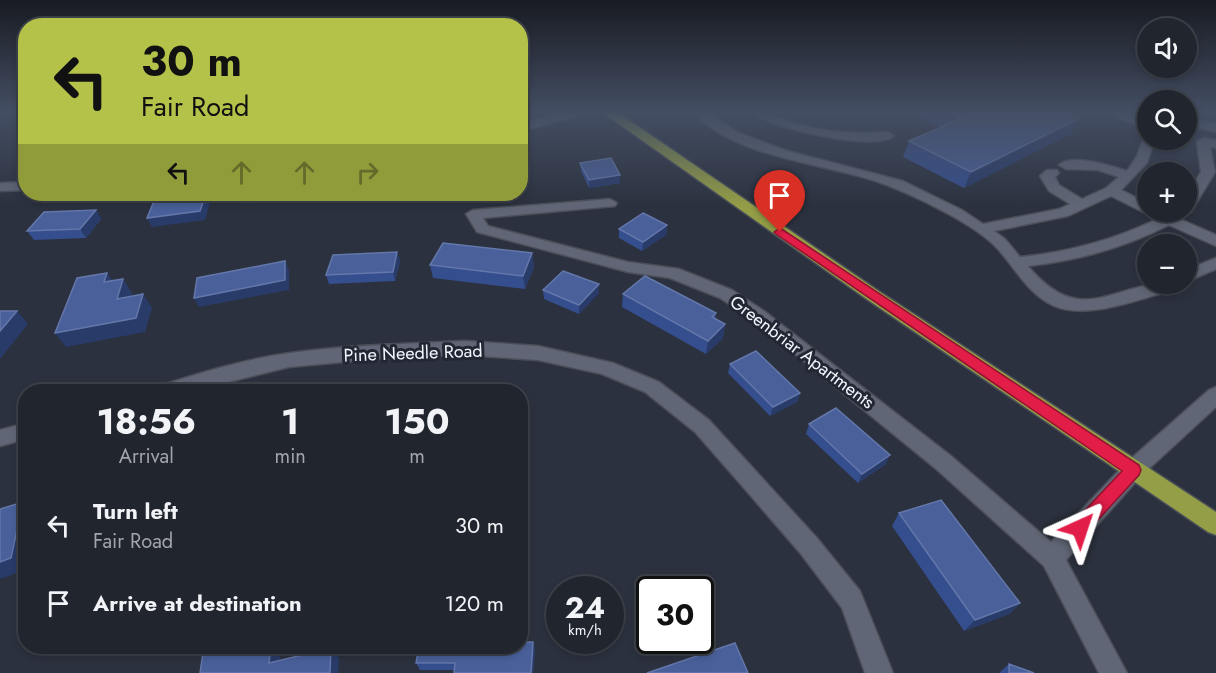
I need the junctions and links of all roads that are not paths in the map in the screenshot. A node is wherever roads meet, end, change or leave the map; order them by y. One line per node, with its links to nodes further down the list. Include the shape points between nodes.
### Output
1 (653, 143): 27 (main road)
2 (754, 143): 17 (street, via 898,184)
3 (1210, 143): 10 (street, via 1208,172)
4 (1147, 150): 7 (street, via 1140,167)
5 (1066, 165): 7 (street, via 1099,166)
6 (1052, 173): 14 (street, via 1047,176 1054,188)
7 (1129, 176): 11 (street)
8 (18, 187): 9 (street)
9 (0, 188)
10 (1197, 190)
11 (1111, 191): 13 (street); 14 (street)
12 (610, 203): 29 (street, Greenbriar Apartments, via 473,214 482,230 628,267 673,273 726,294 943,462)
13 (1137, 204)
14 (1081, 205): 17 (street, via 1063,213)
15 (1162, 222): 19 (street, via 1135,236 1056,258)
16 (1186, 222): 18 (street)
17 (980, 229): 19 (street, via 999,242)
18 (1216, 241)
19 (1016, 262): 22 (street, via 1052,297 1078,306)
20 (1216, 263): 21 (street)
21 (1197, 272)
22 (1137, 292)
23 (189, 384): 30 (street, Pine Needle Road, via 289,360 465,348 538,353 606,368 652,387 702,426 809,546 851,600)
24 (1216, 395): 27 (street)
25 (18, 433): 26 (street)
26 (0, 438)
27 (1133, 470): 28 (main road); 29 (street)
28 (1216, 525)
29 (1052, 558): 31 (street)
30 (879, 673)
31 (1113, 673)

